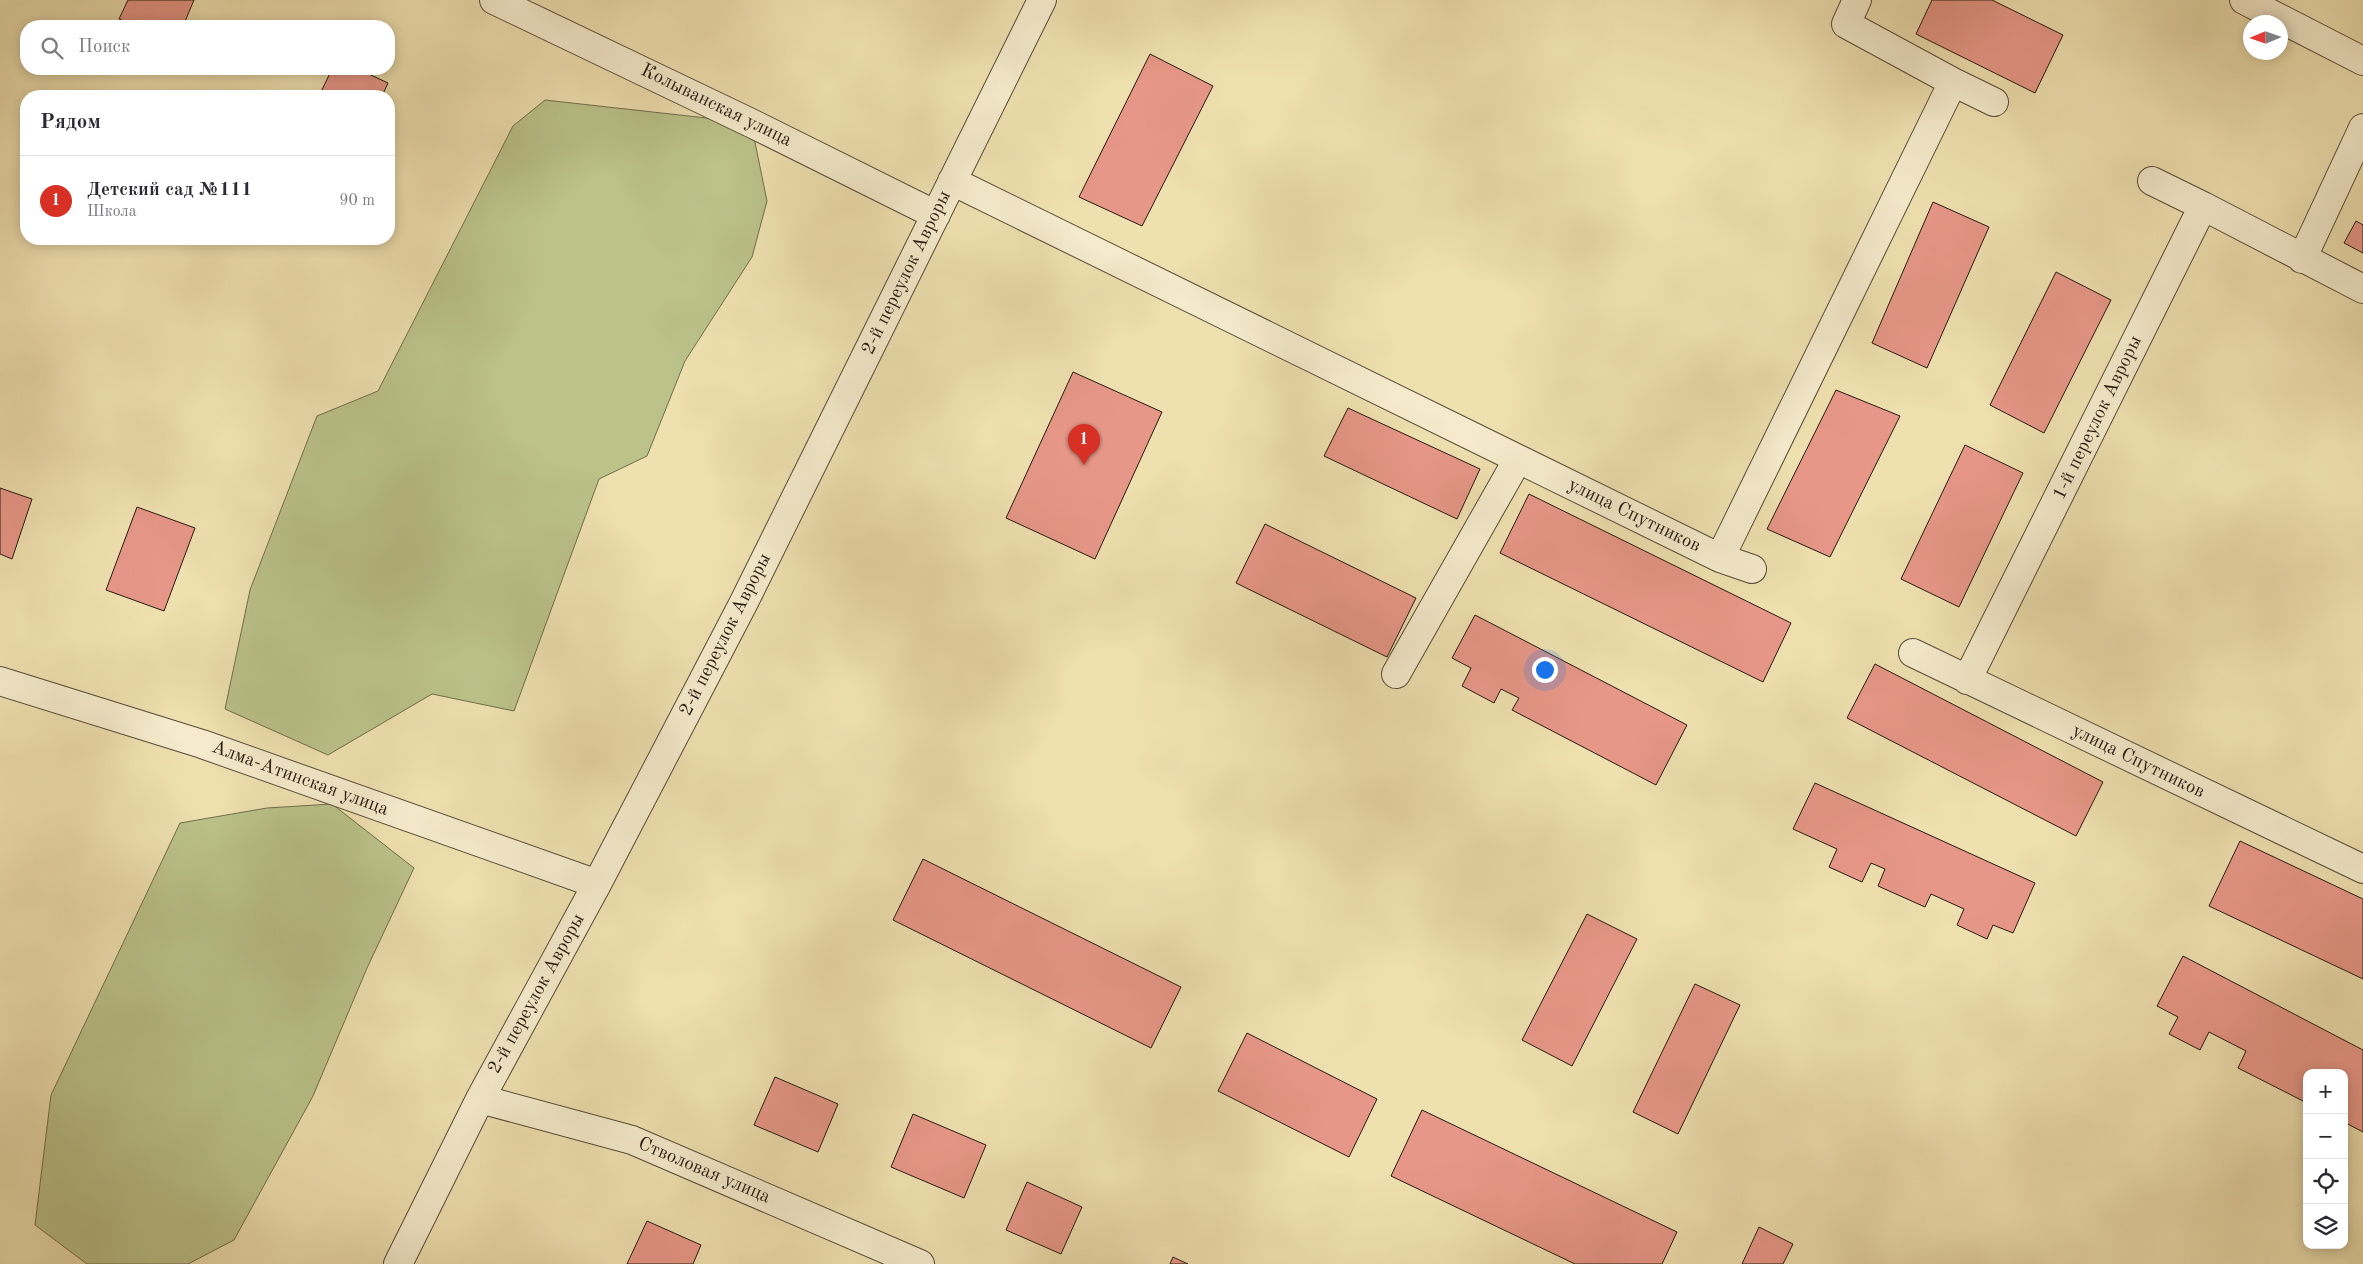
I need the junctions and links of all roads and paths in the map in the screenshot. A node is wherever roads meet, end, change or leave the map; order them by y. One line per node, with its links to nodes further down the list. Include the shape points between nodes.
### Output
1 (494, 0): 12 (street, Колыванская улица)
2 (1042, 0): 9 (street, 2-й переулок Авроры)
3 (1857, 0): 6 (street, via 1846,24)
4 (2244, 0): 5 (street)
5 (2363, 61)
6 (1953, 82): 7 (street); 16 (street)
7 (1994, 102)
8 (2363, 128): 13 (street)
9 (952, 181): 12 (street, 2-й переулок Авроры); 15 (street, улица Спутников)
10 (2152, 181): 11 (street)
11 (2203, 206): 13 (street); 20 (street, 1-й переулок Авроры)
12 (936, 215): 23 (street, 2-й переулок Авроры, via 747,595)
13 (2302, 259): 14 (street)
14 (2363, 289)
15 (1518, 459): 16 (street, улица Спутников); 19 (street)
16 (1720, 558): 17 (street, улица Спутников)
17 (1752, 570)
18 (1913, 653): 20 (street, улица Спутников)
19 (1396, 674)
20 (1967, 680): 22 (street, улица Спутников)
21 (0, 681): 23 (street, Алма-Атинская улица, via 202,744)
22 (2363, 869)
23 (597, 884): 24 (street, 2-й переулок Авроры)
24 (480, 1099): 25 (street, 2-й переулок Авроры); 26 (street, Стволовая улица, via 632,1140)
25 (398, 1264)
26 (920, 1264)

